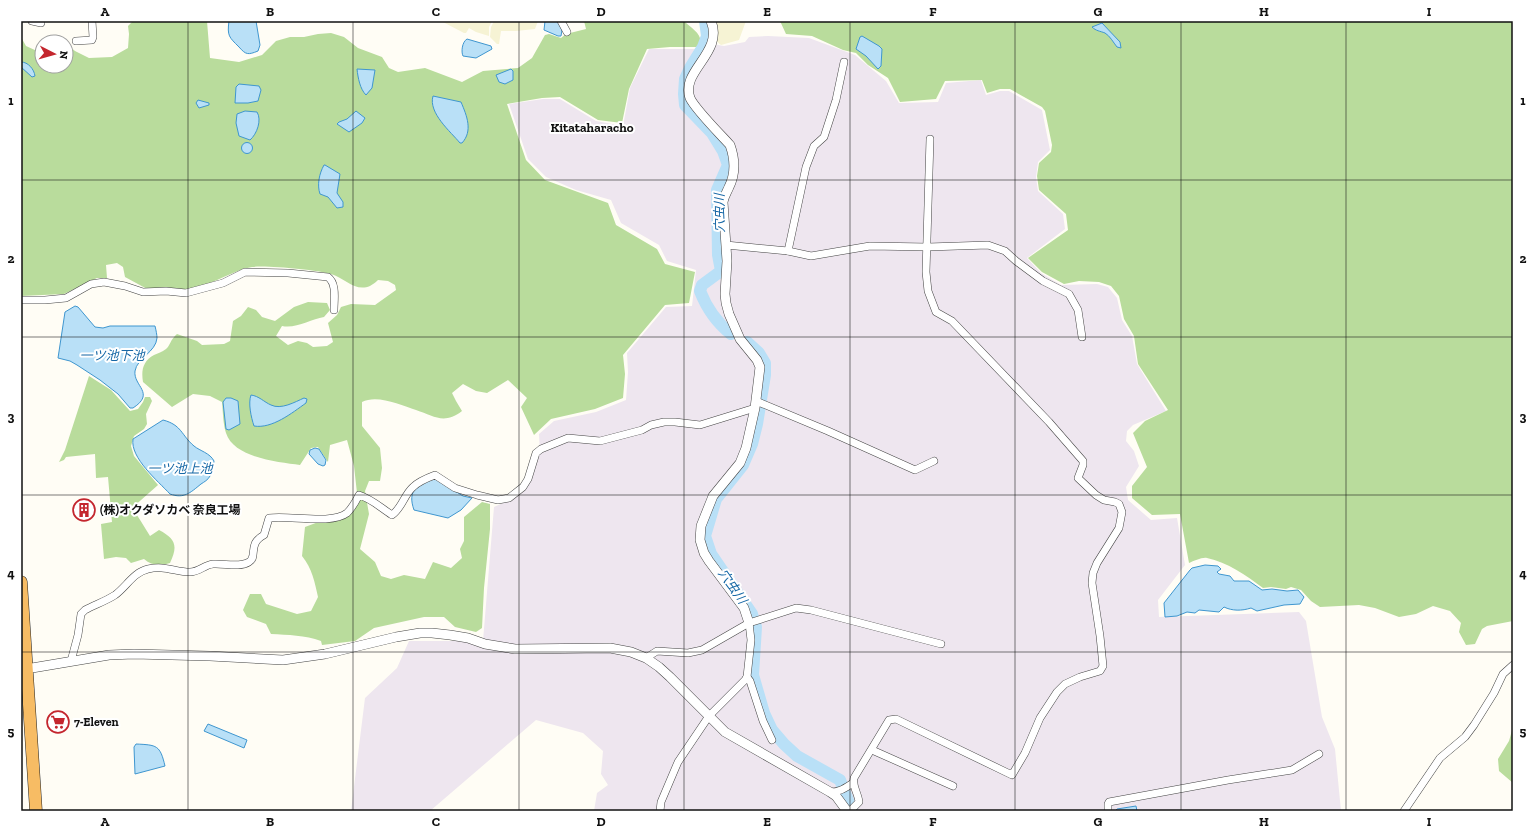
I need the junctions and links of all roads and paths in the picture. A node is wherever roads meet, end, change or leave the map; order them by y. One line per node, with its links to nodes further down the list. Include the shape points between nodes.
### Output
1 (32, 21): 5 (street)
2 (92, 21): 7 (street, via 92,40)
3 (561, 21): 6 (street)
4 (711, 21): 10 (street, via 714,40 693,76 689,92 694,104 730,145 732,151 734,171 723,202)
5 (41, 23)
6 (567, 32)
7 (76, 40)
8 (844, 62): 12 (street, via 836,100 824,137 814,146 806,167)
9 (930, 139): 11 (street)
10 (726, 245): 12 (street); 16 (street, via 728,314 740,339 760,367)
11 (928, 247): 12 (street, via 870,246 812,256); 15 (street, via 988,245 1005,250 1043,281 1069,294 1078,310); 28 (street, via 928,292 936,312 952,322 1049,422 1083,461 1078,478 1096,495 1119,504 1122,512 1119,528 1093,573 1092,583 1103,666 1100,671 1065,684 1057,692 1040,718 1012,775 896,719 889,720)
12 (788, 251)
13 (21, 300): 14 (street, via 66,298 96,282 125,286 143,292 186,293 223,283 245,272 288,273 328,277 332,280)
14 (334, 310)
15 (1082, 337)
16 (756, 404): 17 (street, via 828,431 915,470); 19 (street, via 740,463 713,496 700,532 704,553 744,608); 22 (street, via 700,425 664,422 600,441 568,438 536,453 528,479 523,487 509,498 498,500 477,495 456,488 435,475 412,488 399,510 392,515 369,498 359,495 347,513 337,518 269,518 264,535 257,538 254,543 253,558 250,562 213,564 191,572 167,568 146,569 114,595 85,610 81,614)
17 (934, 461)
18 (21, 582): 24 (highway)
19 (749, 624): 20 (street, via 796,608); 21 (street, via 702,650 688,653 657,651); 25 (street)
20 (941, 644)
21 (646, 658): 22 (street, via 631,652 600,647 515,649 432,633 396,637 325,654 283,660 134,654); 26 (street, via 670,677)
22 (71, 661): 24 (street)
23 (1513, 665): 38 (street, via 1503,674 1474,725 1464,738 1440,758)
24 (26, 669): 33 (highway)
25 (747, 677): 26 (street); 27 (street)
26 (709, 716): 32 (street, via 725,732); 34 (street, via 678,762 661,802)
27 (772, 740)
28 (872, 750): 30 (street); 31 (street)
29 (1319, 754): 37 (street, via 1292,770 1109,802)
30 (853, 783): 32 (street, via 842,790); 36 (street, via 859,802)
31 (953, 786)
32 (830, 792): 35 (street)
33 (36, 811)
34 (660, 811)
35 (847, 811)
36 (850, 811)
37 (1108, 811)
38 (1404, 811)

